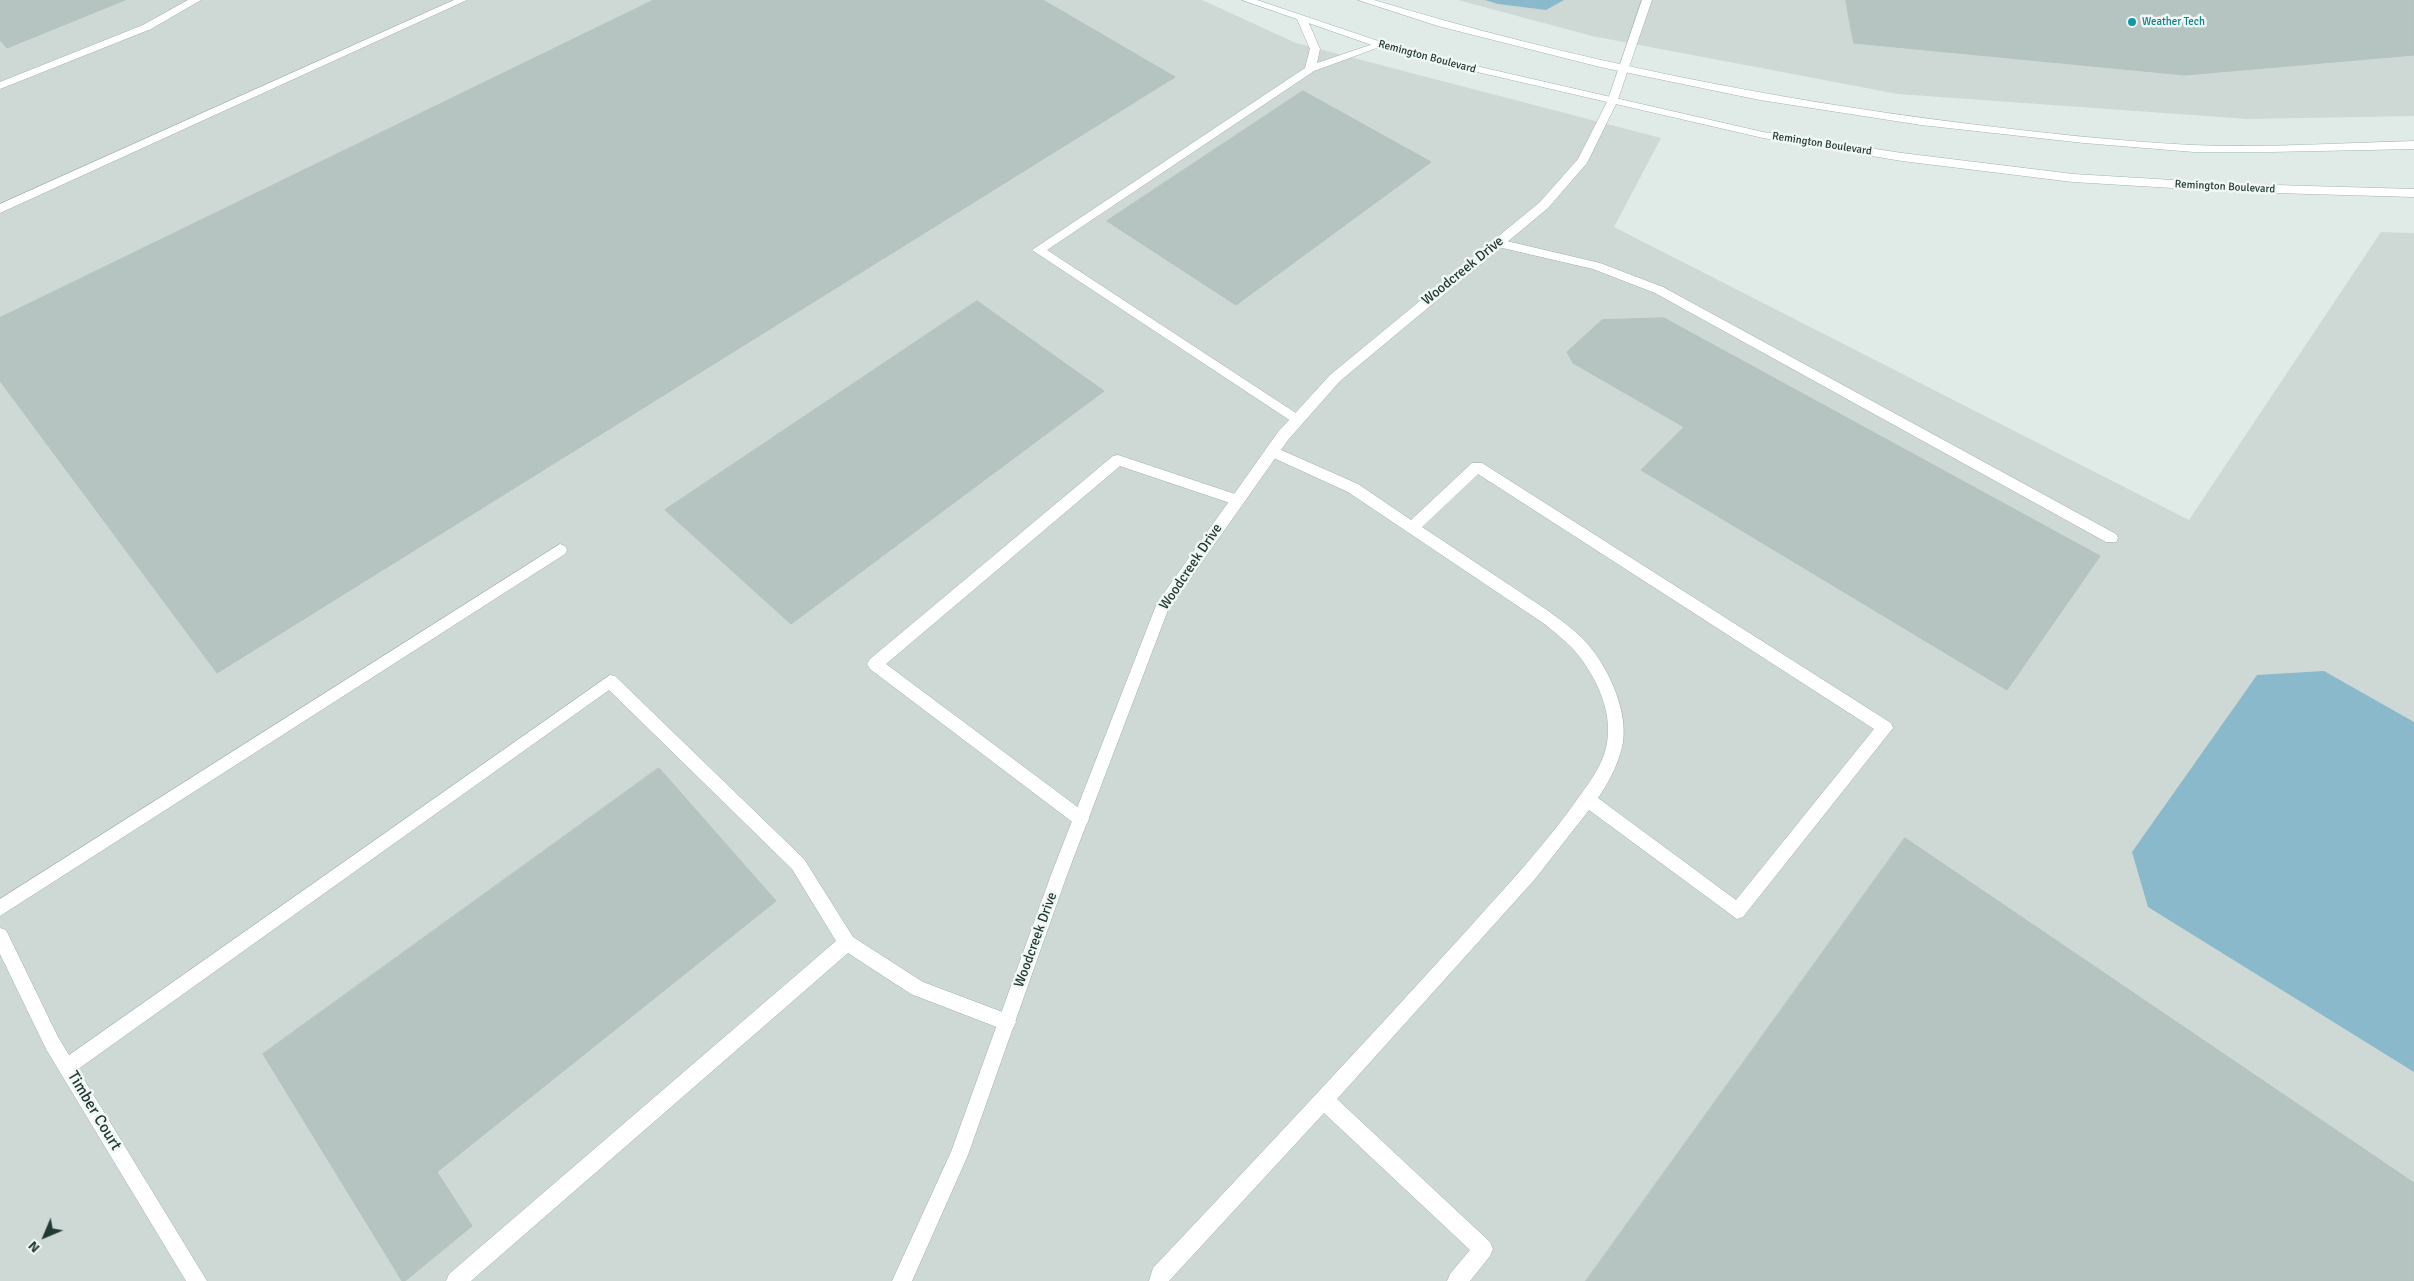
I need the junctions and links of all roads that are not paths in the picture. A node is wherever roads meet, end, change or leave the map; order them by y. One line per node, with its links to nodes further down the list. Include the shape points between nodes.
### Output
1 (196, 0): 10 (street, via 147,27)
2 (462, 0): 14 (street)
3 (1247, 0): 6 (street, Remington Boulevard)
4 (1363, 0): 9 (street)
5 (1647, 0): 9 (street, Woodcreek Drive)
6 (1302, 19): 7 (street, Remington Boulevard); 8 (street, via 1315,48)
7 (1380, 45): 8 (street); 11 (street, Remington Boulevard)
8 (1310, 69): 16 (street, via 1038,250)
9 (1624, 71): 11 (street, Woodcreek Drive); 12 (street, via 1821,108 2111,143 2221,150)
10 (0, 86)
11 (1612, 102): 13 (street, Remington Boulevard, via 1763,135 1902,157 2073,178 2240,188); 15 (street, Woodcreek Drive, via 1583,160 1544,205)
12 (2414, 145)
13 (2414, 193)
14 (0, 209)
15 (1498, 243): 16 (street, Woodcreek Drive, via 1335,378); 20 (street, via 1596,266 1658,290)
16 (1297, 420): 17 (street, Woodcreek Drive)
17 (1272, 451): 18 (street, Woodcreek Drive); 19 (street, via 1353,488)
18 (1236, 500): 23 (street, Woodcreek Drive, via 1162,607); 23 (street, via 1118,460 875,664)
19 (1413, 527): 22 (street, via 1551,620 1580,646 1601,679 1616,715 1615,744 1607,768); 22 (street, via 1477,467 1885,728 1737,911)
20 (2110, 538)
21 (560, 550): 24 (street)
22 (1587, 799): 30 (street, via 1539,861)
23 (1081, 819): 28 (street, Woodcreek Drive)
24 (0, 908)
25 (0, 936): 27 (street, Timber Court)
26 (847, 943): 28 (street, via 917,988); 29 (street, via 798,864 610,680); 32 (street)
27 (4, 955): 29 (street, Timber Court)
28 (1007, 1022): 33 (street, Woodcreek Drive, via 959,1155)
29 (68, 1066): 31 (street, Timber Court)
30 (1325, 1101): 34 (street, via 1160,1275); 35 (street, via 1483,1249)
31 (197, 1281)
32 (456, 1281)
33 (902, 1281)
34 (1159, 1281)
35 (1457, 1281)

